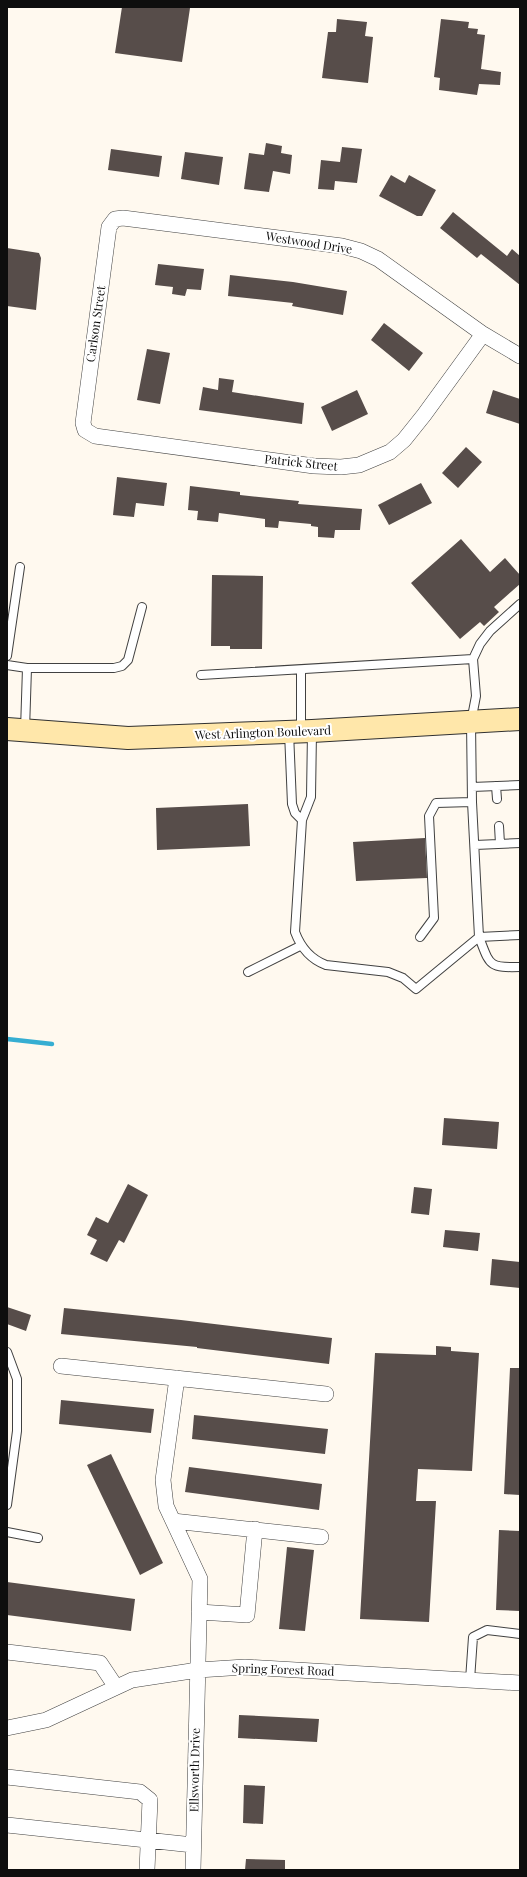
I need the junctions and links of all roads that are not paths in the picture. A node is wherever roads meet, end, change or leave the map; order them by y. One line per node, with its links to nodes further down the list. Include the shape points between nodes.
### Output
1 (115, 219): 2 (street, Westwood Drive, via 342,246 361,251 378,259); 4 (street, Carlson Street, via 109,227 83,423)
2 (483, 334): 3 (street, Westwood Drive); 4 (street, Patrick Street, via 404,440 390,452 359,465 307,465 95,436)
3 (520, 356)
4 (85, 430)
5 (20, 568): 8 (lane)
6 (520, 604): 9 (lane, via 490,631)
7 (142, 607): 11 (lane, via 128,660 122,666)
8 (7, 656)
9 (473, 659): 12 (lane); 15 (lane, via 476,696)
10 (7, 666): 11 (lane)
11 (27, 668): 16 (lane)
12 (301, 670): 13 (lane); 17 (lane)
13 (201, 675)
14 (520, 719): 15 (main road, West Arlington Boulevard)
15 (471, 722): 17 (main road, West Arlington Boulevard); 20 (lane)
16 (16, 730): 17 (main road, West Arlington Boulevard, via 128,738)
17 (301, 732): 23 (lane, via 311,797); 23 (lane, via 292,804 295,813)
18 (520, 785): 19 (lane)
19 (496, 786): 20 (lane); 21 (lane)
20 (472, 787): 22 (lane)
21 (497, 799)
22 (472, 802): 27 (lane); 29 (lane, via 436,803 429,816 434,918)
23 (302, 820): 31 (lane, via 295,932)
24 (499, 826): 26 (lane)
25 (520, 843): 26 (lane)
26 (500, 844): 27 (lane)
27 (475, 846): 30 (lane)
28 (520, 935): 30 (lane)
29 (420, 937)
30 (479, 937): 31 (lane, via 416,989 403,978 388,972 317,962); 32 (lane, via 493,966)
31 (300, 946): 33 (lane)
32 (520, 967)
33 (248, 972)
34 (7, 1352): 38 (lane, via 17,1379 17,1431)
35 (61, 1366): 36 (street)
36 (177, 1378): 37 (street); 39 (street, Ellsworth Drive, via 163,1480 166,1506)
37 (326, 1394)
38 (7, 1505)
39 (173, 1521): 40 (street); 44 (street, Ellsworth Drive, via 200,1579)
40 (255, 1529): 43 (street); 44 (street, via 247,1615)
41 (7, 1532): 42 (lane)
42 (38, 1538)
43 (321, 1538)
44 (199, 1612): 47 (street, Ellsworth Drive)
45 (520, 1634): 48 (lane, via 487,1630 473,1637)
46 (7, 1652): 50 (street, via 100,1663)
47 (198, 1670): 48 (street, Spring Forest Road, via 245,1667); 50 (street, Spring Forest Road, via 132,1680); 55 (street, Ellsworth Drive)
48 (470, 1680): 49 (street, Spring Forest Road)
49 (520, 1683)
50 (116, 1687): 51 (street, Spring Forest Road, via 46,1720)
51 (7, 1728)
52 (7, 1777): 54 (street, via 140,1792 150,1800)
53 (7, 1825): 54 (street)
54 (148, 1840): 55 (street); 56 (street)
55 (193, 1845): 57 (street, Ellsworth Drive)
56 (147, 1870)
57 (192, 1870)

